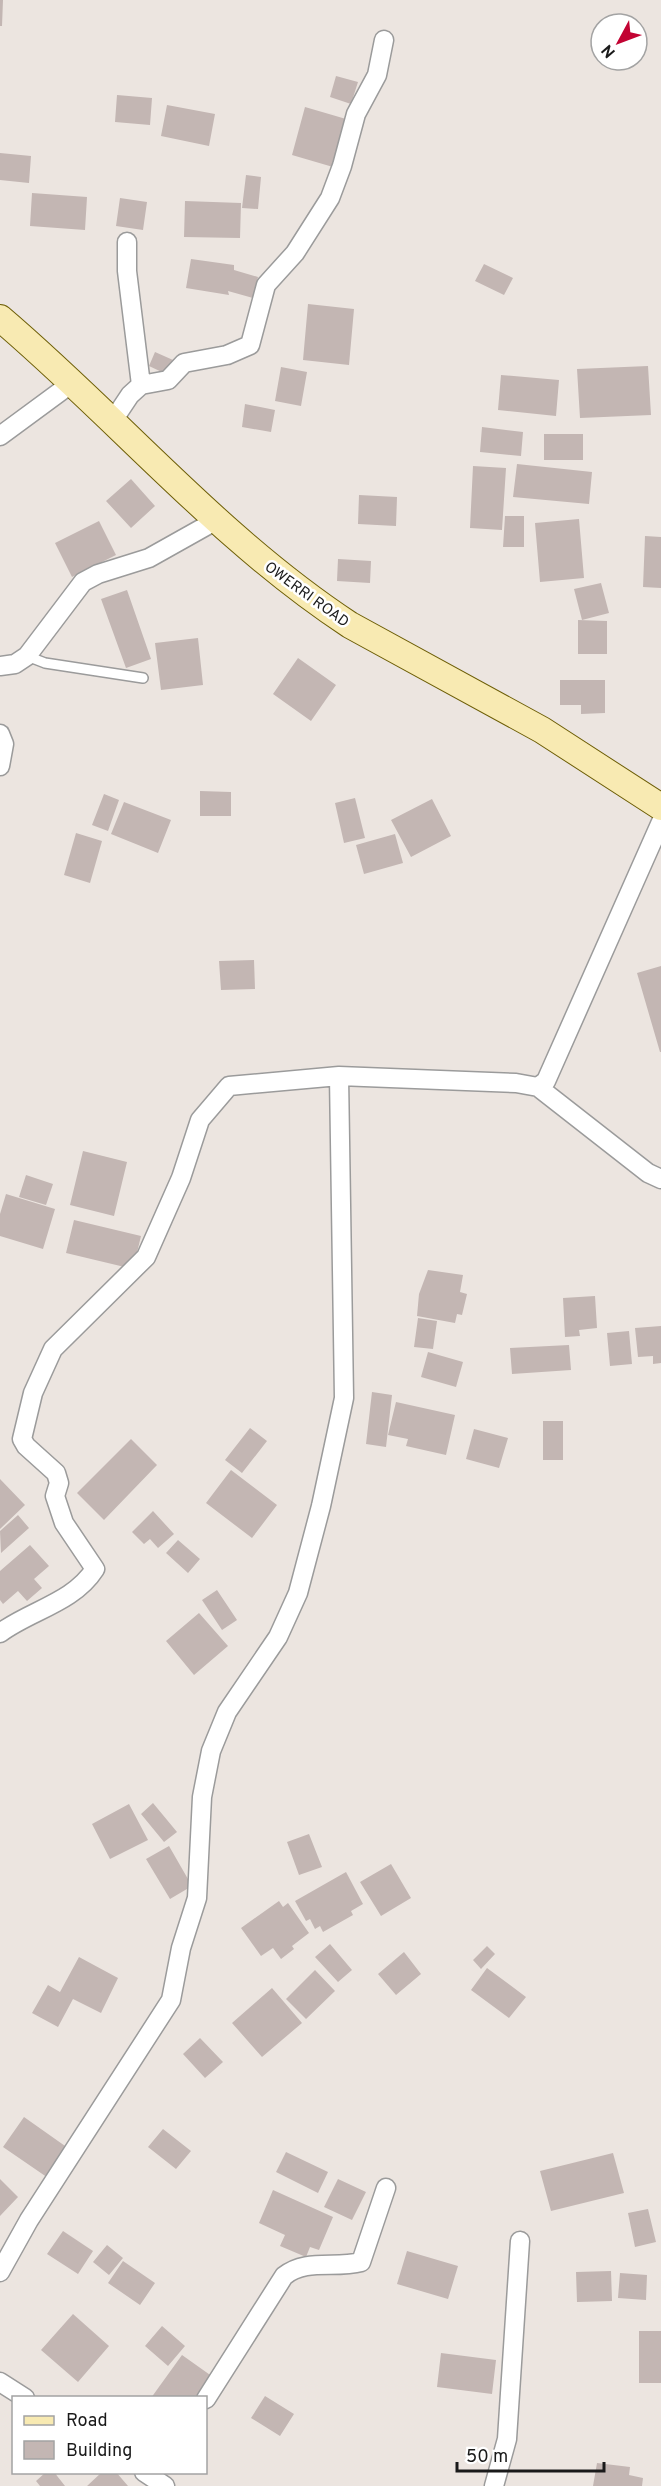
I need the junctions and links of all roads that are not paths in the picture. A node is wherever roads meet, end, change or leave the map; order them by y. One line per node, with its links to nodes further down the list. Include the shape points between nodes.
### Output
1 (384, 40): 5 (street, via 377,75 356,114 330,198 295,253 266,285 250,345 227,355 184,363 168,380)
2 (127, 243): 5 (street)
3 (0, 318): 4 (main road, OWERRI ROAD)
4 (72, 383): 6 (main road, OWERRI ROAD); 7 (street)
5 (141, 385): 6 (street, via 129,395)
6 (111, 422): 8 (main road, OWERRI ROAD)
7 (0, 436)
8 (215, 520): 9 (street, via 149,558 83,582); 14 (main road, OWERRI ROAD, via 265,565 350,625 542,730)
9 (27, 656): 10 (street); 11 (lane, via 45,663)
10 (0, 666)
11 (143, 678)
12 (0, 734): 13 (street, via 4,744)
13 (0, 766)
14 (661, 807)
15 (661, 822): 17 (street, via 546,1081)
16 (339, 1076): 17 (street); 19 (street, via 229,1086 200,1120 181,1178 146,1257 53,1349 33,1393 22,1439 56,1473 59,1483 55,1496 64,1523 95,1569 88,1579 49,1608); 22 (street, via 344,1398 298,1593 278,1637 227,1712 210,1751 202,1797 197,1898 181,1948 171,2000 28,2220)
17 (538, 1087): 18 (street)
18 (661, 1179)
19 (0, 1633)
20 (386, 2188): 25 (street, via 361,2262 303,2266 284,2276)
21 (520, 2241): 26 (street, via 507,2439)
22 (0, 2272)
23 (0, 2382): 24 (street)
24 (23, 2396)
25 (207, 2398)
26 (494, 2486)

